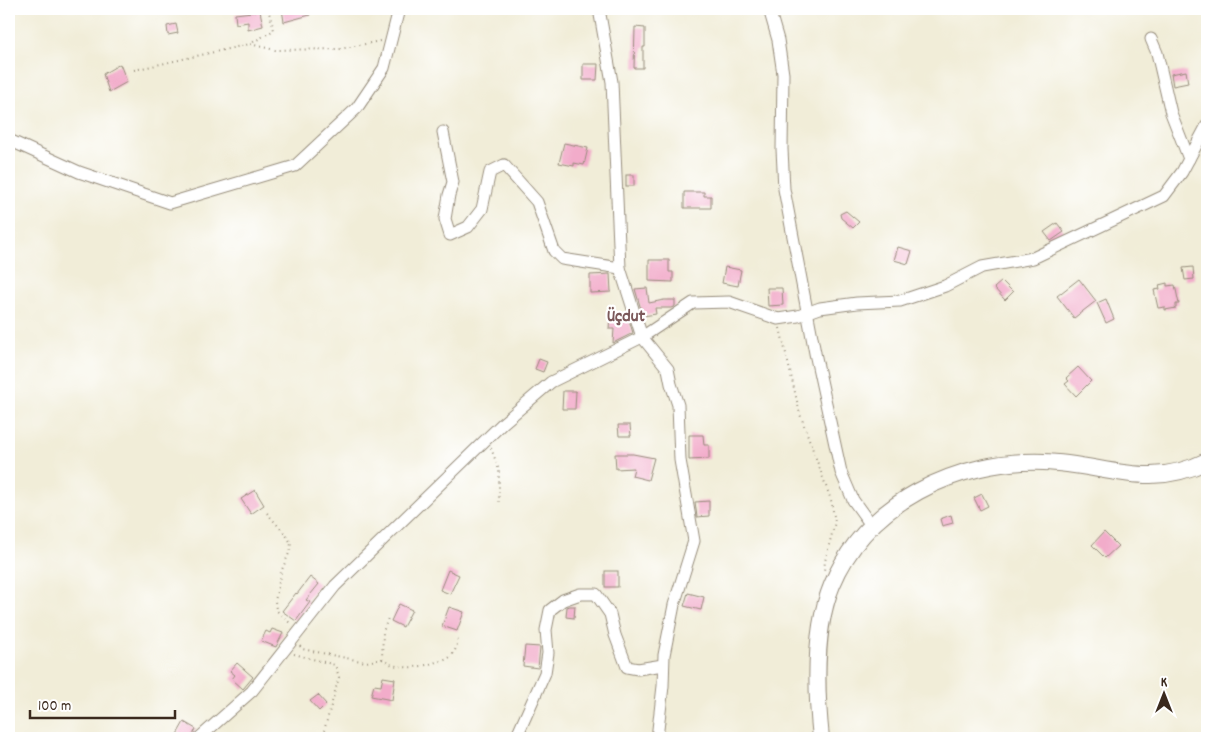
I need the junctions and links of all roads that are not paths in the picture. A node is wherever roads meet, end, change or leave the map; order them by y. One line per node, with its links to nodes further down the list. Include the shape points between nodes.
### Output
1 (399, 9): 7 (street, via 384,68 357,108 296,166 170,203 79,172)
2 (598, 9): 9 (street, via 612,82)
3 (769, 9): 10 (street, via 778,40 782,74 784,189)
4 (1151, 39): 8 (street, via 1171,113)
5 (1207, 126): 8 (street)
6 (443, 132): 9 (street, via 453,182 445,218 450,235 468,227 482,209 490,172 504,165 537,202 554,251 562,259)
7 (9, 140)
8 (1189, 158): 10 (street, via 1164,196 1033,258 982,267 945,286 900,301 857,303)
9 (620, 268): 11 (street)
10 (807, 313): 11 (street, via 778,319 729,302 693,303); 13 (street, via 841,472 853,500)
11 (642, 337): 14 (street, via 668,369 678,404 680,460 694,541 674,605); 15 (street, via 551,382 488,438 335,586 252,692)
12 (1207, 461): 13 (street, via 1181,471 1144,476 1043,462 983,467 920,490)
13 (871, 525): 18 (street, via 845,558 831,586 822,616 818,664)
14 (663, 665): 16 (street, via 638,670 626,667 610,614 596,594 580,594 563,600 550,610 545,673); 17 (street)
15 (199, 738)
16 (516, 738)
17 (657, 738)
18 (821, 738)

